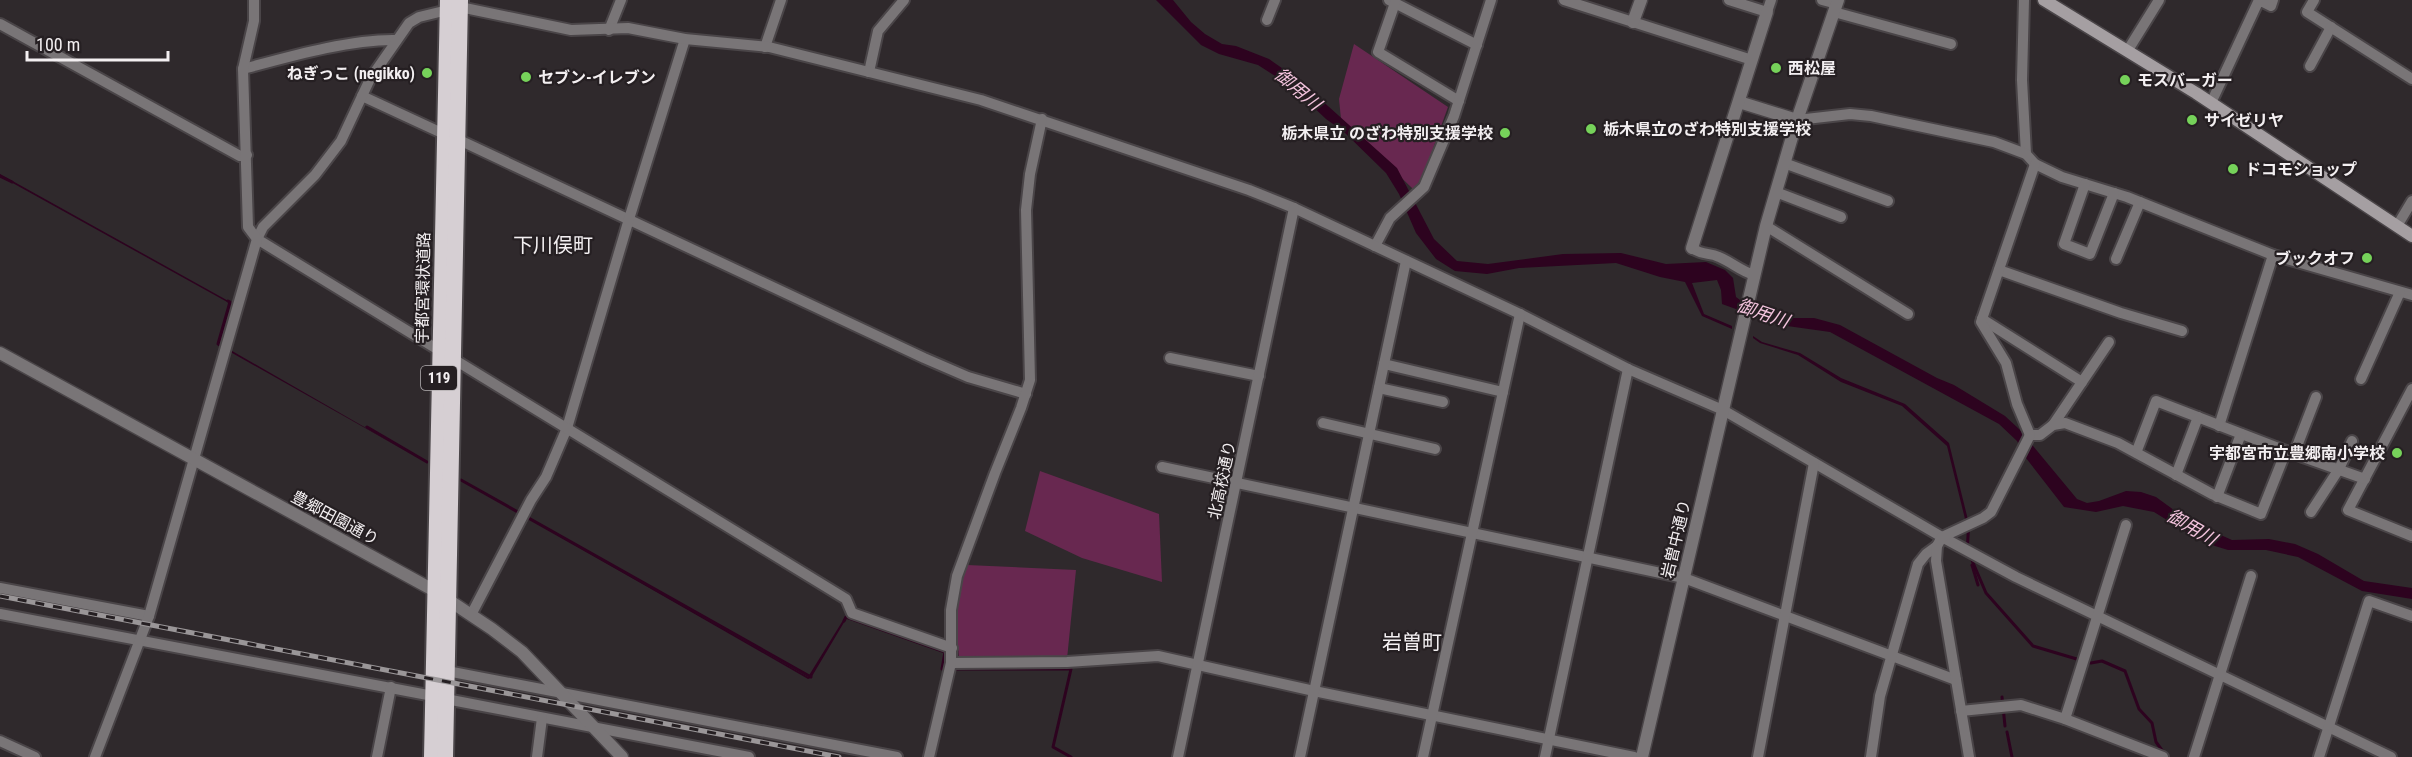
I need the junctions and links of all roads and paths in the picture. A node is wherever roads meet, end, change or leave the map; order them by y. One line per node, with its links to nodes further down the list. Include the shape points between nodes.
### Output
1 (621, 0): 24 (street)
2 (781, 0): 29 (street)
3 (904, 0): 34 (street, via 878,31)
4 (1275, 0): 20 (street)
5 (1491, 0): 28 (street)
6 (1564, 0): 21 (street)
7 (1641, 0): 21 (street)
8 (1729, 0): 19 (street)
9 (1822, 0): 18 (street)
10 (2024, 0): 43 (street, via 2022,80)
11 (2044, 0): 30 (main road)
12 (2159, 0): 30 (street)
13 (2273, 0): 39 (street, via 2271,6 2259,0)
14 (2314, 0): 23 (street, via 2307,12)
15 (257, 1): 33 (street)
16 (1392, 2): 28 (street); 37 (street, via 1378,52)
17 (454, 4): 24 (street, via 570,30); 26 (street, via 409,23); 42 (highway, 宇都宮環状道路 / 119)
18 (1836, 5): 27 (street); 41 (street)
19 (1769, 6): 31 (street)
20 (1267, 20)
21 (1633, 22): 31 (street)
22 (0, 24): 44 (street, via 240,156)
23 (2331, 27): 32 (street); 35 (street)
24 (609, 30): 25 (street, via 628,28)
25 (686, 39): 29 (street); 55 (street)
26 (396, 40): 33 (street, via 283,58); 36 (street)
27 (1951, 44)
28 (1477, 45): 37 (street)
29 (765, 47): 34 (street)
30 (2128, 50): 39 (main road)
31 (1752, 60): 38 (street)
32 (2310, 66)
33 (243, 69): 44 (street)
34 (869, 72): 40 (street)
35 (2412, 79)
36 (362, 96): 42 (street); 59 (street, via 341,141 315,176 263,227)
37 (1459, 100): 60 (street, via 1424,187 1390,218)
38 (1739, 102): 41 (street); 61 (street)
39 (2211, 103): 57 (main road)
40 (1042, 119): 53 (street); 85 (street, via 1026,210 1030,380)
41 (1797, 120): 43 (street, via 1850,114 1871,116 1994,142); 45 (street)
42 (451, 136): 55 (street); 75 (highway, 宇都宮環状道路 / 119)
43 (2026, 154): 46 (street)
44 (247, 155): 59 (street, via 248,227)
45 (1784, 163): 48 (street); 50 (street)
46 (2035, 164): 47 (street); 65 (street)
47 (2085, 184): 49 (street); 49 (street, via 2064,244 2090,254)
48 (1776, 192): 54 (street); 56 (street)
49 (2114, 193): 52 (street)
50 (1888, 201)
51 (2412, 201): 57 (street)
52 (2140, 202): 62 (street); 63 (street)
53 (1294, 208): 60 (street); 79 (street, 北高校通り)
54 (1841, 217)
55 (629, 219): 85 (street, via 924,358 968,377); 93 (street)
56 (1766, 226): 66 (street); 70 (street)
57 (2397, 226): 58 (main road)
58 (2412, 236)
59 (257, 239): 75 (street); 101 (street)
60 (1374, 246): 64 (street)
61 (1692, 248): 66 (street, via 1699,254 1718,256 1738,270)
62 (2273, 255): 67 (street); 92 (street)
63 (2116, 260)
64 (1406, 261): 69 (street); 77 (street)
65 (1999, 270): 71 (street); 72 (street)
66 (1754, 275): 88 (street, 岩曽中通り)
67 (2400, 292): 68 (street); 80 (street)
68 (2412, 295)
69 (1520, 314): 78 (street); 84 (street)
70 (1908, 314)
71 (1982, 319): 81 (street); 96 (street, via 1983,329 2006,363)
72 (2182, 331)
73 (2109, 342): 81 (street)
74 (0, 353): 101 (street, 豊郷田園通り)
75 (446, 354): 93 (street); 119 (highway, 宇都宮環状道路 / 119)
76 (1170, 358): 79 (street)
77 (1384, 364): 82 (street); 84 (street)
78 (1628, 369): 88 (street); 115 (street)
79 (1259, 376): 107 (street, 北高校通り)
80 (2361, 379)
81 (2082, 382): 91 (street)
82 (1379, 388): 87 (street); 94 (street)
83 (2412, 389): 106 (street)
84 (1503, 392): 112 (street)
85 (1026, 393): 127 (street, via 957,576 951,610)
86 (2316, 397): 99 (street)
87 (1443, 402)
88 (1723, 410): 102 (street); 117 (street, 岩曽中通り)
89 (2198, 417): 92 (street); 100 (street, via 2156,401); 105 (street)
90 (1323, 423): 94 (street)
91 (2053, 425): 96 (street, via 2040,435); 100 (street, via 2065,423)
92 (2219, 426): 95 (street)
93 (567, 428): 121 (street, via 546,477); 127 (street, via 846,599 852,613)
94 (1369, 433): 98 (street); 109 (street)
95 (2241, 434): 99 (street); 108 (street)
96 (2030, 435): 114 (street, via 1991,512)
97 (2352, 441): 104 (street)
98 (1435, 449)
99 (2290, 452): 104 (street); 108 (street, via 2261,514)
100 (2136, 453): 105 (street)
101 (195, 461): 119 (street, 豊郷田園通り); 123 (street)
102 (1814, 463): 114 (street); 122 (street)
103 (1162, 467): 107 (street)
104 (2339, 469): 106 (street); 110 (street)
105 (2176, 475): 108 (street)
106 (2365, 479): 113 (street, via 2348,510)
107 (1237, 483): 109 (street); 130 (street, 北高校通り)
108 (2217, 497)
109 (1354, 508): 112 (street); 135 (street)
110 (2311, 512)
111 (2126, 525): 124 (street)
112 (1471, 533): 115 (street); 139 (street)
113 (2412, 536)
114 (1939, 542): 124 (street); 128 (street, via 1918,564); 133 (street, via 1936,561)
115 (1588, 558): 117 (street); 144 (street)
116 (2251, 576): 132 (street)
117 (1683, 578): 122 (street); 161 (street, 岩曽中通り)
118 (0, 588): 123 (street)
119 (442, 596): 121 (street, 豊郷田園通り); 131 (highway, 宇都宮環状道路 / 119); 137 (highway, 宇都宮環状道路 / 119)
120 (0, 614): 126 (street)
121 (471, 615): 136 (street, 豊郷田園通り, via 522,652)
122 (1784, 615): 128 (street); 162 (street)
123 (149, 616): 126 (street)
124 (2097, 616): 132 (street); 141 (street)
125 (2412, 616): 142 (street, via 2369,601)
126 (140, 640): 134 (street); 147 (street)
127 (952, 648): 129 (street)
128 (1892, 656): 133 (street); 163 (street, via 1880,696)
129 (951, 663): 130 (street, via 1158,656); 155 (street)
130 (1198, 665): 135 (street); 156 (street, 北高校通り)
131 (447, 671): 136 (street); 137 (highway, 宇都宮環状道路 / 119)
132 (2220, 674): 142 (street); 166 (street)
133 (1956, 680): 138 (street)
134 (391, 687): 137 (street); 148 (street)
135 (1314, 691): 139 (street); 157 (street)
136 (561, 694): 143 (street, 豊郷田園通り); 154 (street)
137 (439, 697): 140 (street); 149 (highway, 宇都宮環状道路 / 119); 150 (highway, 宇都宮環状道路 / 119)
138 (1961, 711): 141 (street, via 2021,705); 164 (street)
139 (1432, 715): 144 (street); 158 (street)
140 (542, 718): 143 (street); 151 (street)
141 (2065, 719): 165 (street)
142 (2329, 727): 167 (street); 168 (street)
143 (593, 728): 152 (street, 豊郷田園通り); 153 (street)
144 (1549, 739): 159 (street); 160 (street)
145 (0, 741): 146 (street)
146 (35, 757)
147 (95, 757)
148 (377, 757)
149 (432, 757)
150 (445, 757)
151 (537, 757)
152 (622, 757)
153 (748, 757)
154 (897, 757)
155 (929, 757)
156 (1178, 757)
157 (1300, 757)
158 (1423, 757)
159 (1545, 757)
160 (1634, 757)
161 (1642, 757)
162 (1758, 757)
163 (1871, 757)
164 (1969, 757)
165 (2163, 757)
166 (2194, 757)
167 (2319, 757)
168 (2391, 757)

